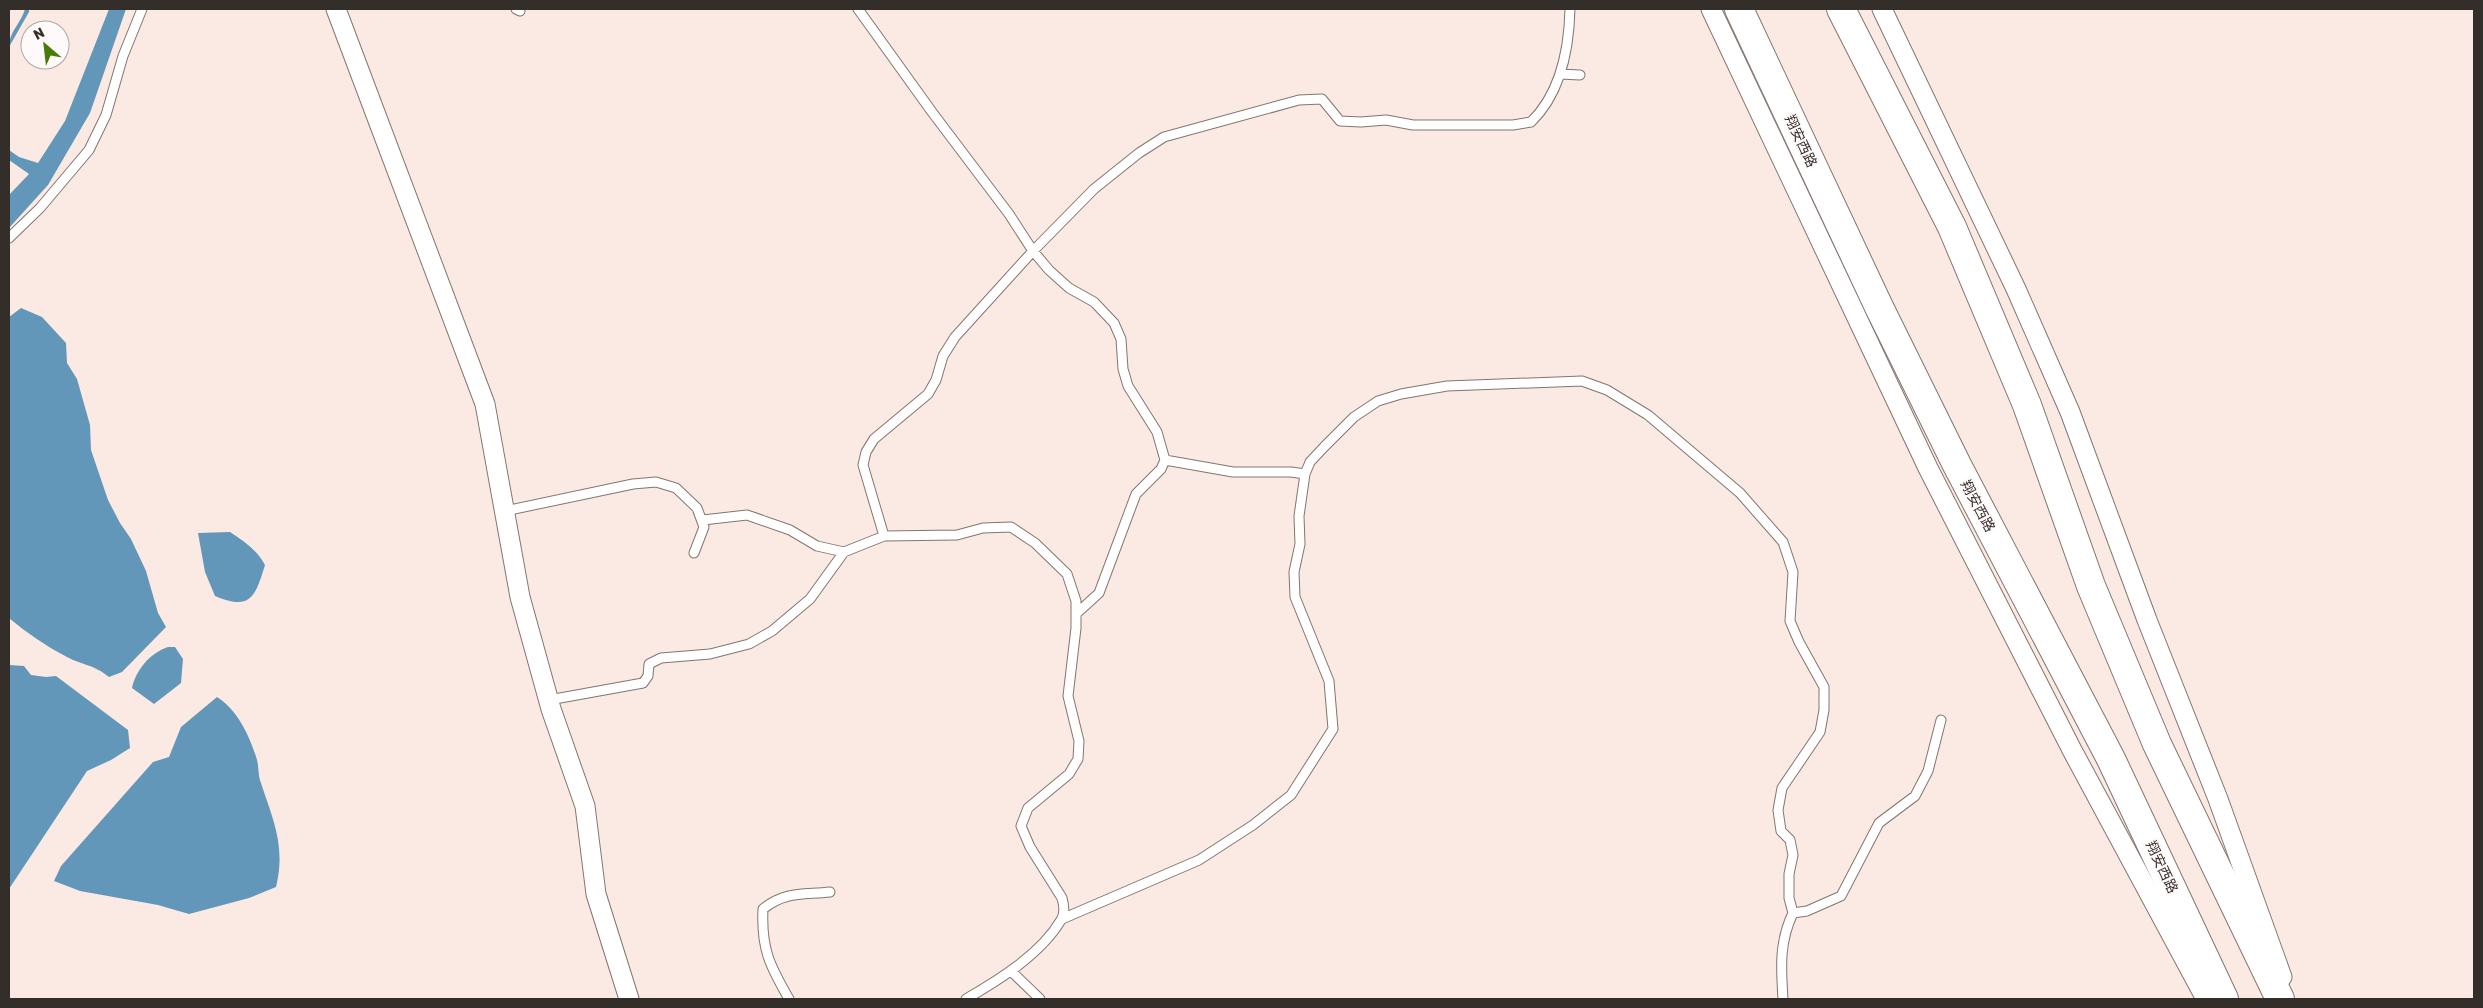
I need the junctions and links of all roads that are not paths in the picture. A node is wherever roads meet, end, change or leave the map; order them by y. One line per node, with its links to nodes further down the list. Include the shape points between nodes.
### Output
1 (142, 9): 11 (lane, via 122,56 106,115 89,150 40,208)
2 (336, 9): 15 (street, via 485,404)
3 (858, 9): 12 (lane)
4 (1570, 9): 9 (lane)
5 (1711, 9): 32 (street, via 1928,468 2072,750)
6 (1739, 9): 33 (main road, 翔安西路, via 1956,465 2111,759)
7 (1841, 9): 34 (main road, via 1952,227 2027,405 2092,586 2157,744)
8 (1882, 9): 35 (street, via 2016,289 2070,412 2218,799)
9 (1560, 74): 10 (lane); 12 (lane, via 1548,103 1531,122 1514,125 1413,126 1386,120 1340,121 1322,100 1299,100 1164,137 1094,189)
10 (1580, 75)
11 (9, 238)
12 (1033, 251): 13 (lane, via 1069,288 1094,302 1114,323 1121,339 1128,386 1157,432); 17 (lane, via 955,337 943,356 928,394 874,439 866,452 863,465)
13 (1165, 460): 14 (lane, via 1233,472); 20 (lane, via 1161,469 1136,494 1099,593)
14 (1305, 474): 24 (lane, via 1310,462 1324,447 1354,418 1378,401 1447,386 1582,381 1607,390 1648,414 1740,493 1783,542 1793,572 1790,621 1798,642 1824,687 1820,732 1782,788 1778,810 1781,831 1790,840 1793,855 1788,874); 25 (lane, via 1299,516 1300,544 1294,572 1295,597 1329,681 1333,729 1291,795 1253,825 1199,860)
15 (505, 511): 16 (lane, via 656,482 676,488 697,508); 21 (street, via 520,597)
16 (704, 520): 18 (lane, via 747,515 790,530 817,546); 19 (lane, via 701,539)
17 (884, 536): 18 (lane); 20 (lane, via 957,535 983,528 1011,528 1035,543 1066,574 1076,602)
18 (844, 552): 21 (lane, via 810,599 772,631 749,644 710,654 661,658 649,664 648,676 643,683)
19 (694, 553)
20 (1076, 614): 25 (lane, via 1068,696 1079,741 1078,759 1069,774 1028,808 1021,826 1030,847 1062,898)
21 (549, 700): 27 (street, via 585,806 596,894)
22 (1941, 720): 24 (lane, via 1928,771 1915,796 1879,823 1841,896 1807,911)
23 (830, 892): 28 (lane, via 775,899 763,909 766,956)
24 (1793, 913): 31 (lane, via 1780,954)
25 (1062, 919): 26 (lane)
26 (1011, 971): 29 (lane); 30 (lane)
27 (629, 999)
28 (789, 999)
29 (966, 999)
30 (1040, 999)
31 (1783, 999)
32 (2206, 999)
33 (2224, 999)
34 (2280, 999)
35 (2290, 999)

